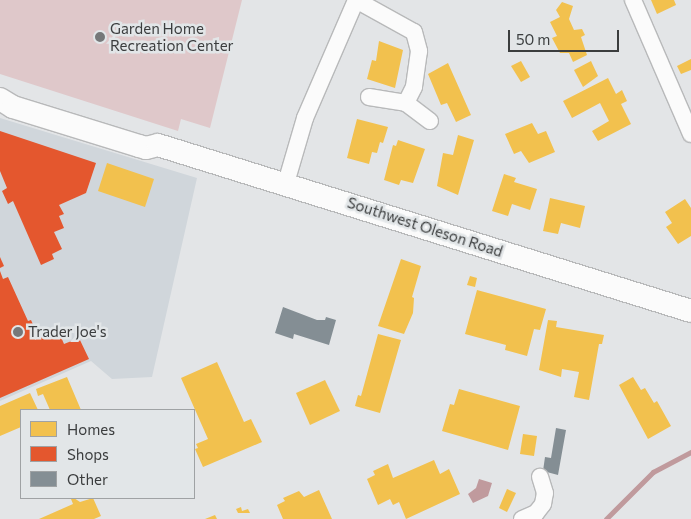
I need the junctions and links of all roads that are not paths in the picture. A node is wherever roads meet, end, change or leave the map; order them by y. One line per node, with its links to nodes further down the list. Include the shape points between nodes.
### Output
1 (356, 0): 6 (street, via 414,32 419,52 414,87); 10 (street, via 305,118)
2 (634, 0): 8 (street)
3 (0, 94): 9 (main road, Southwest Oleson Road, via 9,90 153,135)
4 (369, 97): 6 (street)
5 (0, 99): 9 (main road, Southwest Oleson Road, via 5,104 146,148)
6 (406, 103): 7 (street)
7 (430, 121)
8 (691, 134)
9 (158, 145): 10 (main road, Southwest Oleson Road)
10 (286, 183): 11 (main road, Southwest Oleson Road)
11 (691, 311)
12 (540, 477): 13 (street, via 545,493 543,504 536,513)
13 (522, 519)

